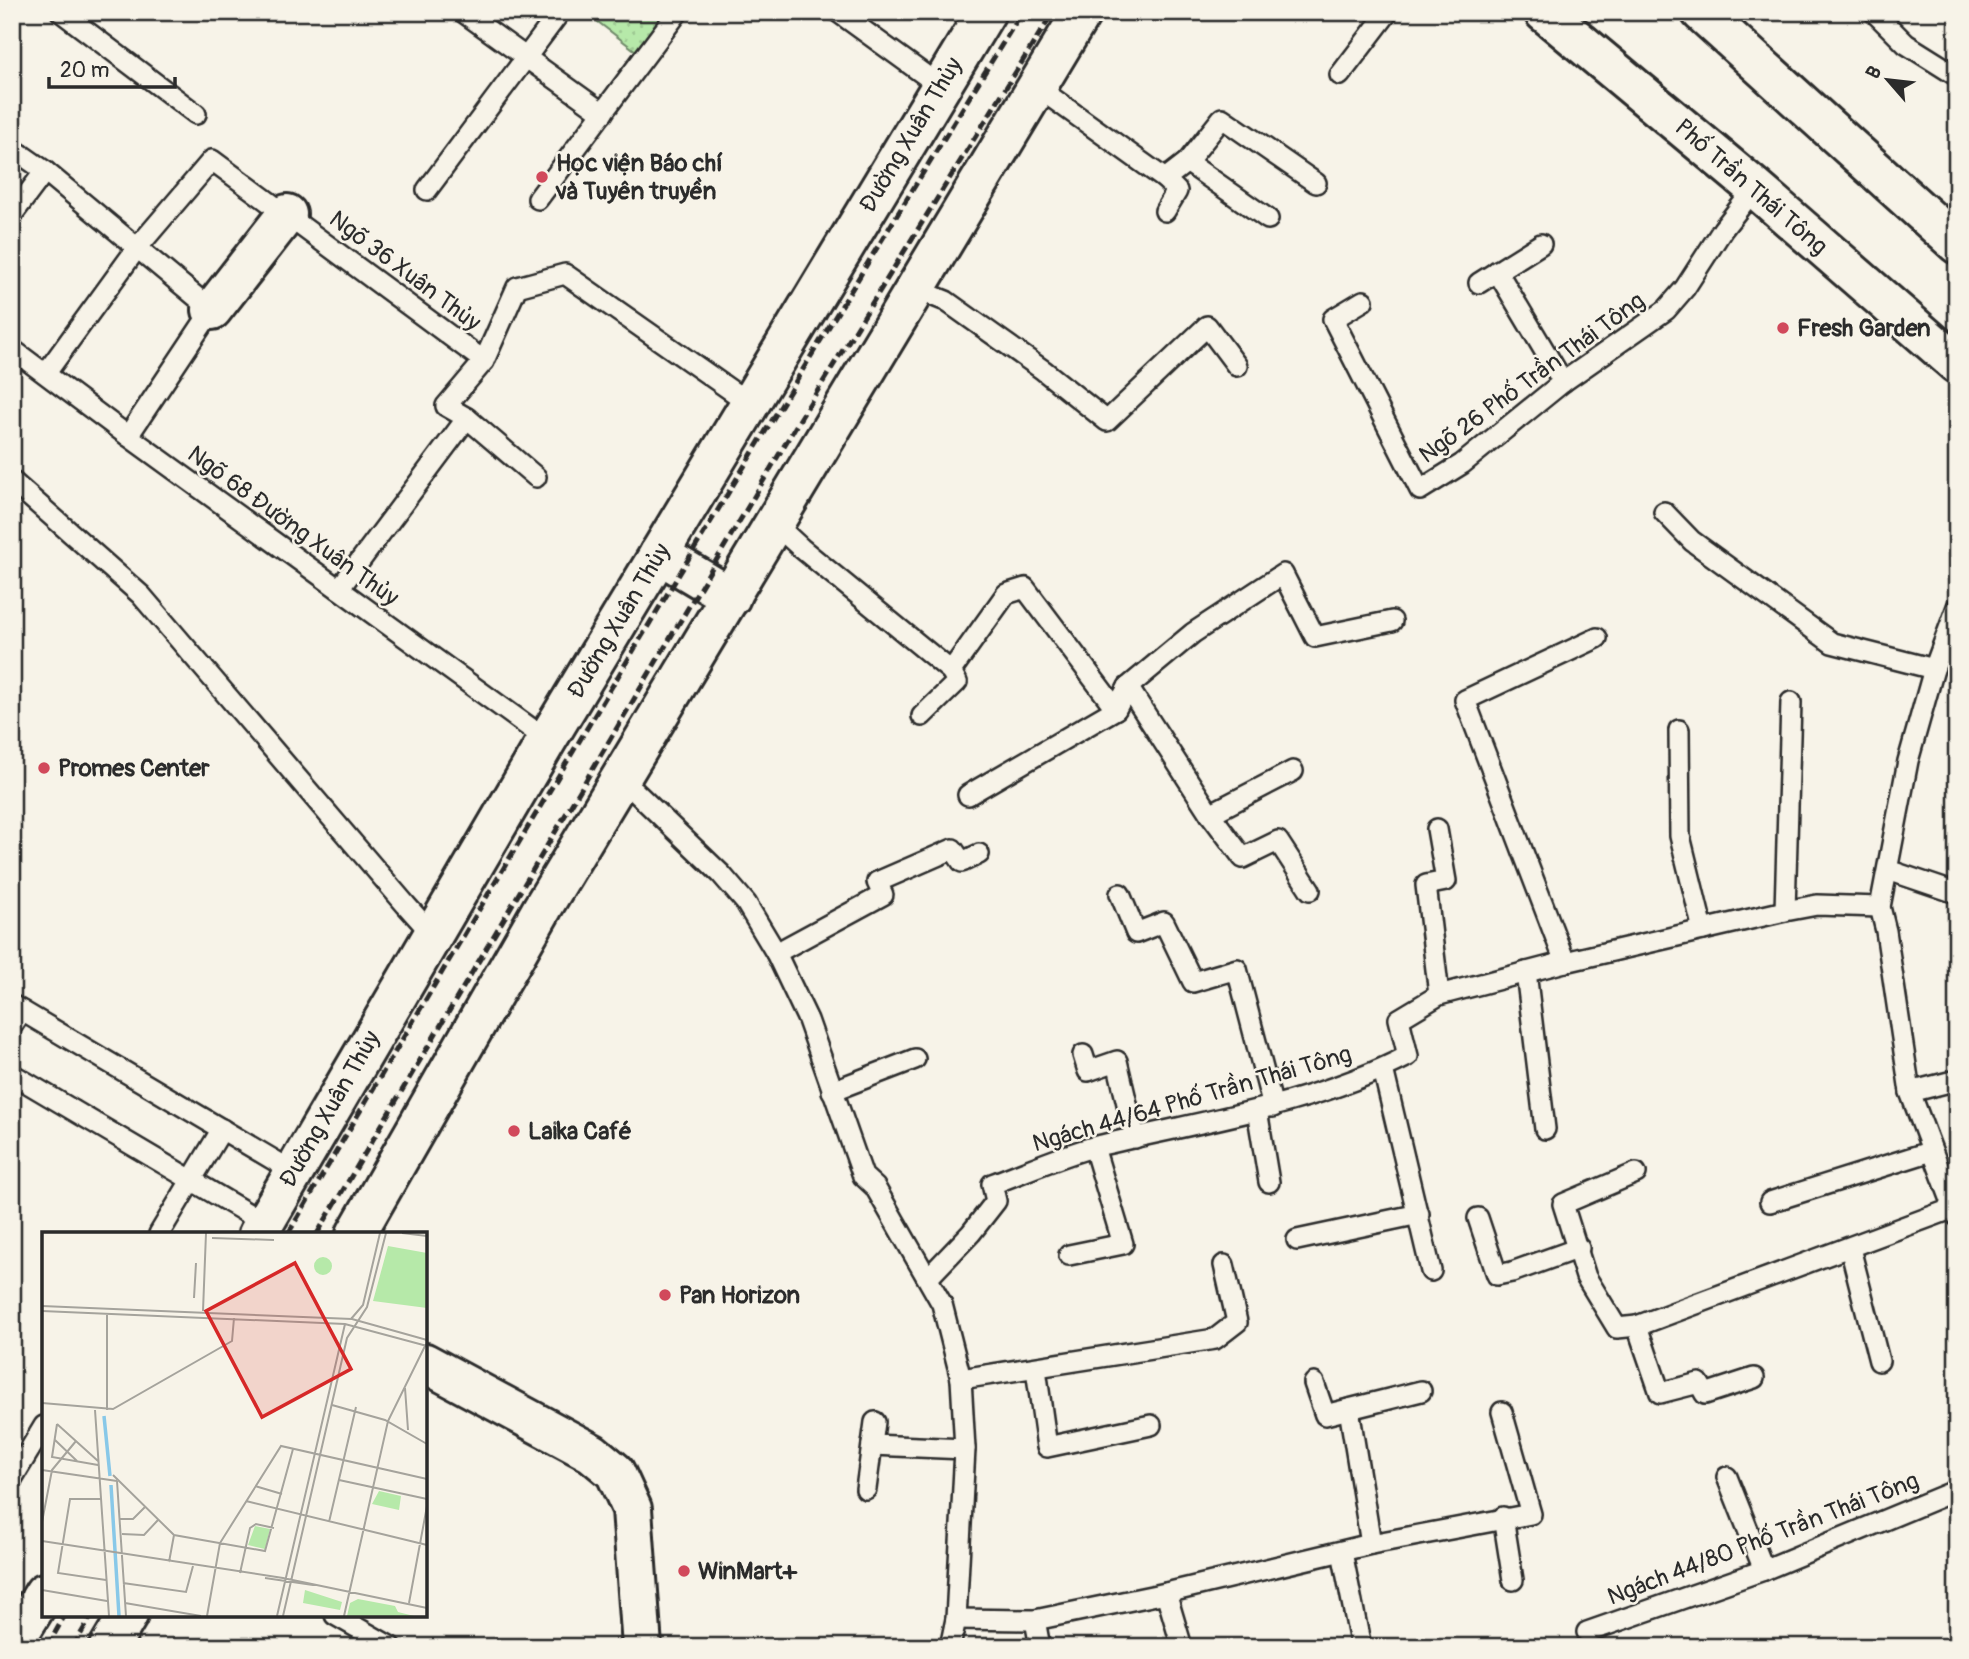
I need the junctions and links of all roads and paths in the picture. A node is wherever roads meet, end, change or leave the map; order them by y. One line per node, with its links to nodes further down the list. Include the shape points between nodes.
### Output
1 (61, 12): 18 (lane)
2 (463, 12): 12 (lane)
3 (560, 12): 12 (lane)
4 (678, 12): 17 (lane)
5 (838, 12): 15 (lane)
6 (986, 12): 15 (main road, Đường Xuân Thủy)
7 (1082, 12): 16 (main road)
8 (1388, 12): 13 (lane)
9 (1544, 12): 24 (main road, Phố Trần Thái Tông)
10 (1700, 12): 32 (main road)
11 (1874, 12): 14 (lane, via 1906,44)
12 (526, 57): 17 (lane); 25 (lane)
13 (1340, 75)
14 (1957, 76)
15 (940, 86): 45 (main road, Đường Xuân Thủy)
16 (1037, 87): 22 (lane); 36 (main road)
17 (603, 113): 26 (lane)
18 (196, 114)
19 (12, 148): 21 (lane)
20 (1187, 162): 22 (lane); 23 (lane, via 1222,118); 30 (lane)
21 (45, 171): 29 (lane); 33 (lane)
22 (1165, 179): 27 (lane, via 1177,191)
23 (1316, 183)
24 (1755, 188): 41 (main road, Phố Trần Thái Tông); 44 (lane, Ngõ 26 Phố Trần Thái Tông, via 1666,310)
25 (427, 190)
26 (538, 199)
27 (1165, 211)
28 (287, 214): 33 (lane, Ngõ 36 Xuân Thủy, via 212,160); 38 (main road); 40 (lane, Ngõ 36 Xuân Thủy)
29 (12, 215)
30 (1268, 219)
31 (1541, 244): 34 (lane)
32 (1957, 244)
33 (137, 248): 38 (lane); 43 (lane)
34 (1497, 271): 35 (lane); 44 (lane)
35 (1479, 283)
36 (916, 289): 42 (lane, via 946,301 1107,421 1208,326); 51 (main road)
37 (1363, 301): 44 (lane, Ngõ 26 Phố Trần Thái Tông, via 1333,319 1420,490 1462,464)
38 (212, 310): 47 (lane)
39 (12, 349): 43 (lane, Ngõ 68 Đường Xuân Thủy)
40 (484, 362): 45 (lane, Ngõ 36 Xuân Thủy, via 517,287 565,274); 46 (lane, via 446,406)
41 (1957, 364)
42 (1237, 366)
43 (46, 373): 47 (lane, Ngõ 68 Đường Xuân Thủy)
44 (1563, 382)
45 (749, 403): 52 (main road, Đường Xuân Thủy)
46 (467, 418): 48 (lane); 53 (lane)
47 (128, 436): 53 (lane, Ngõ 68 Đường Xuân Thủy)
48 (536, 477)
49 (12, 481): 79 (lane, via 141,595)
50 (1664, 512): 58 (lane, via 1692,541 1832,643)
51 (775, 524): 54 (main road); 59 (lane)
52 (659, 554): 54 (main road); 65 (main road, Đường Xuân Thủy)
53 (339, 589): 65 (lane, Ngõ 68 Đường Xuân Thủy)
54 (731, 597): 67 (main road)
55 (1957, 607): 58 (lane)
56 (1392, 621): 60 (lane, via 1315,637 1283,574 1192,633)
57 (1597, 638): 81 (lane, via 1465,700)
58 (1934, 669): 72 (lane, via 1908,761)
59 (951, 671): 62 (lane, via 1006,594 1025,588); 63 (lane, via 957,682)
60 (1128, 687): 62 (lane); 69 (lane)
61 (1791, 702): 77 (lane)
62 (1116, 709): 68 (lane)
63 (922, 716)
64 (1679, 730): 78 (lane, via 1680,836)
65 (547, 740): 79 (main road, Đường Xuân Thủy)
66 (1293, 771): 69 (lane)
67 (621, 778): 80 (lane, via 738,893); 108 (main road)
68 (968, 795)
69 (1210, 814): 73 (lane, via 1243,859 1278,841)
70 (1437, 829): 83 (lane, via 1446,881 1426,885)
71 (979, 854): 80 (lane, via 962,862 953,849 877,881 883,895)
72 (1888, 870): 74 (lane); 76 (lane)
73 (1310, 890)
74 (1950, 891)
75 (1120, 894): 92 (lane, via 1136,933 1164,922 1193,982 1237,970)
76 (1880, 906): 77 (lane, Ngách 44/64 Phố Trần Thái Tông, via 1817,905); 91 (lane)
77 (1785, 911): 78 (lane, Ngách 44/64 Phố Trần Thái Tông)
78 (1703, 930): 81 (lane, Ngách 44/64 Phố Trần Thái Tông)
79 (432, 934): 98 (main road, Đường Xuân Thủy)
80 (776, 953): 90 (lane, via 808,1020)
81 (1565, 962): 82 (lane, Ngách 44/64 Phố Trần Thái Tông)
82 (1526, 972): 83 (lane, Ngách 44/64 Phố Trần Thái Tông); 94 (lane)
83 (1439, 995): 87 (lane, Ngách 44/64 Phố Trần Thái Tông, via 1399,1019 1408,1056)
84 (15, 1014): 93 (lane)
85 (1083, 1055): 95 (lane, via 1088,1070 1117,1061)
86 (915, 1059): 90 (lane)
87 (1383, 1069): 92 (lane, Ngách 44/64 Phố Trần Thái Tông); 104 (lane)
88 (12, 1074): 100 (lane)
89 (1957, 1080): 91 (lane)
90 (832, 1091): 115 (lane, via 863,1176)
91 (1910, 1092): 97 (lane)
92 (1265, 1108): 95 (lane, Ngách 44/64 Phố Trần Thái Tông); 101 (lane)
93 (222, 1129): 98 (lane); 100 (lane)
94 (1545, 1129)
95 (1135, 1138): 96 (lane, Ngách 44/64 Phố Trần Thái Tông)
96 (1094, 1147): 112 (lane, via 1123,1244); 115 (lane, Ngách 44/64 Phố Trần Thái Tông, via 992,1184 996,1201)
97 (1932, 1151): 102 (lane); 103 (lane)
98 (294, 1172): 106 (main road, Đường Xuân Thủy)
99 (1636, 1173): 110 (lane, via 1563,1204)
100 (191, 1180): 106 (lane); 107 (lane)
101 (1269, 1182)
102 (1770, 1202)
103 (1955, 1212): 111 (lane)
104 (1419, 1214): 109 (lane); 114 (lane)
105 (1478, 1218): 110 (lane, via 1497,1275)
106 (261, 1229)
107 (160, 1232)
108 (357, 1232)
109 (1297, 1240)
110 (1578, 1248): 116 (lane, via 1586,1277 1617,1328)
111 (1850, 1248): 116 (lane); 117 (lane)
112 (1069, 1255)
113 (1224, 1265): 119 (lane, via 1237,1322 1215,1339)
114 (1431, 1271)
115 (928, 1278): 121 (lane, via 942,1304)
116 (1637, 1326): 120 (lane, via 1660,1394 1699,1383 1705,1394)
117 (1879, 1361)
118 (427, 1364): 150 (main road, via 592,1453 615,1472 632,1509)
119 (1036, 1369): 121 (lane); 127 (lane, via 1048,1447)
120 (1754, 1378)
121 (961, 1379): 130 (lane)
122 (1314, 1383): 124 (lane, via 1325,1415)
123 (1421, 1391): 124 (lane)
124 (1349, 1409): 136 (lane)
125 (1502, 1412): 135 (lane, via 1531,1514)
126 (875, 1422): 129 (lane)
127 (1151, 1425)
128 (42, 1429): 132 (lane)
129 (872, 1445): 130 (lane); 133 (lane)
130 (965, 1450): 144 (lane)
131 (1727, 1477): 138 (lane)
132 (12, 1479)
133 (866, 1489)
134 (1957, 1490): 138 (lane, Ngách 44/80 Phố Trần Thái Tông)
135 (1503, 1517): 136 (lane); 139 (lane)
136 (1370, 1544): 137 (lane)
137 (1342, 1552): 140 (lane); 154 (lane)
138 (1764, 1570): 146 (lane, Ngách 44/80 Phố Trần Thái Tông)
139 (1513, 1580)
140 (1166, 1593): 145 (lane); 153 (lane)
141 (29, 1602): 147 (main road)
142 (127, 1617): 148 (main road)
143 (338, 1617): 149 (lane)
144 (956, 1619): 145 (lane); 151 (lane)
145 (1035, 1620): 152 (lane)
146 (1587, 1632)
147 (12, 1645)
148 (108, 1647)
149 (391, 1647)
150 (642, 1647)
151 (950, 1647)
152 (1040, 1647)
153 (1182, 1647)
154 (1361, 1647)

